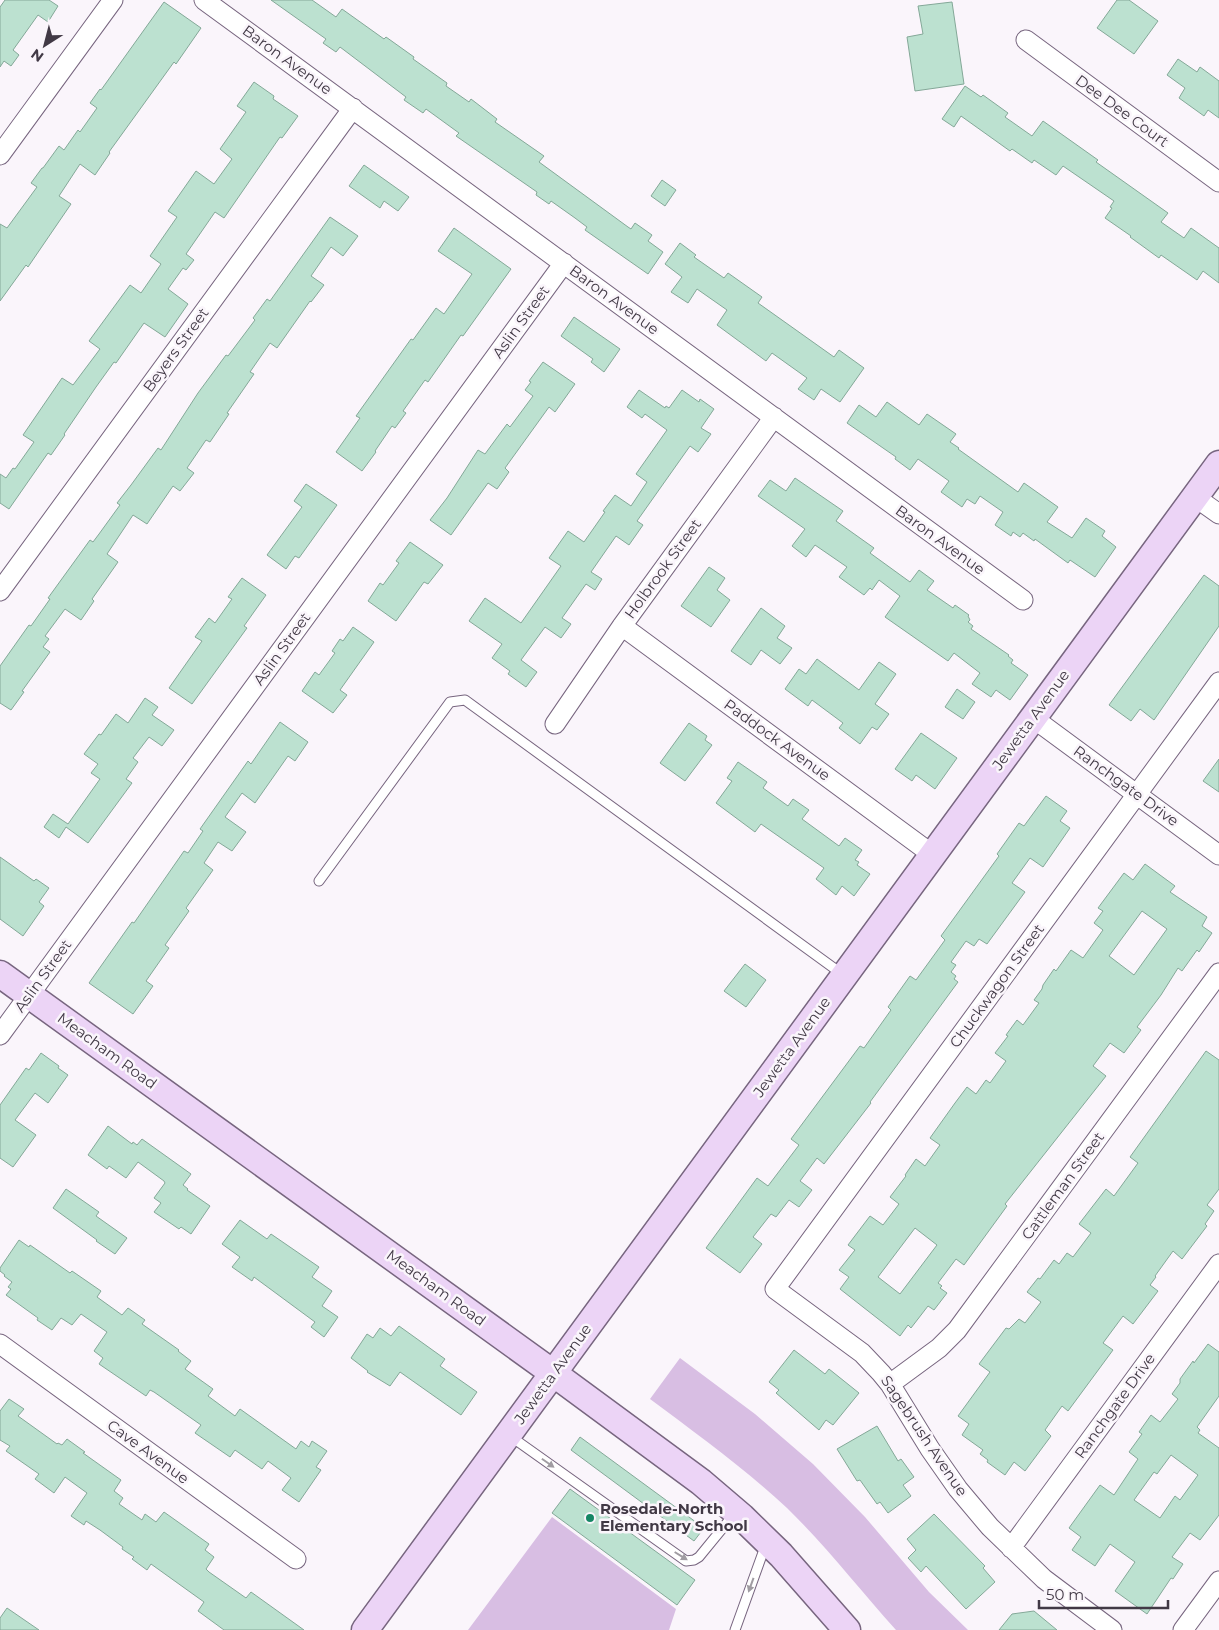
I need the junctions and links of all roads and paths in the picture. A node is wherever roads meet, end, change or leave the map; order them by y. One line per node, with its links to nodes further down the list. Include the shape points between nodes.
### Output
1 (113, 0): 5 (street)
2 (204, 0): 4 (street, Baron Avenue)
3 (1026, 40): 6 (street, Dee Dee Court)
4 (353, 108): 7 (street, Baron Avenue); 12 (street, Beyers Street)
5 (0, 154)
6 (1219, 182)
7 (564, 263): 8 (street, Baron Avenue); 25 (street, Aslin Street)
8 (774, 418): 13 (street, Baron Avenue); 14 (street, Holbrook Street)
9 (1219, 464): 10 (street, Jewetta Avenue)
10 (1195, 497): 11 (street); 16 (street, Jewetta Avenue)
11 (1219, 514)
12 (0, 591)
13 (1022, 600)
14 (622, 626): 17 (street, Holbrook Street); 20 (street, Paddock Avenue)
15 (1219, 682): 18 (street, Chuckwagon Street)
16 (1033, 718): 18 (street, Ranchgate Drive); 20 (street, Jewetta Avenue)
17 (554, 724)
18 (1137, 794): 19 (street, Ranchgate Drive); 28 (street, Chuckwagon Street)
19 (1219, 854)
20 (933, 855): 24 (street, Jewetta Avenue)
21 (320, 881): 24 (lane, via 450,702 464,700)
22 (1219, 973): 31 (street, Cattleman Street, via 957,1330 939,1348)
23 (0, 974): 25 (street, Meacham Road)
24 (844, 976): 30 (street, Jewetta Avenue)
25 (29, 995): 26 (street, Aslin Street); 30 (street, Meacham Road)
26 (0, 1034)
27 (1219, 1264): 35 (street, Ranchgate Drive)
28 (775, 1289): 31 (street, Sagebrush Avenue, via 862,1353)
29 (0, 1344): 36 (street, Cave Avenue)
30 (553, 1373): 32 (street, Jewetta Avenue); 33 (street, Meacham Road, via 701,1482)
31 (890, 1384): 35 (street, Sagebrush Avenue, via 958,1489)
32 (508, 1435): 33 (lane, one-way to 33, via 686,1561 699,1557); 38 (street, Jewetta Avenue)
33 (736, 1512): 34 (street, Meacham Road)
34 (767, 1541): 39 (lane, one-way to 39); 40 (street, Meacham Road)
35 (1011, 1548): 41 (street, Sagebrush Avenue, via 1044,1579)
36 (296, 1559)
37 (1219, 1581): 42 (street)
38 (366, 1630)
39 (736, 1630)
40 (847, 1630)
41 (1112, 1630)
42 (1183, 1630)

